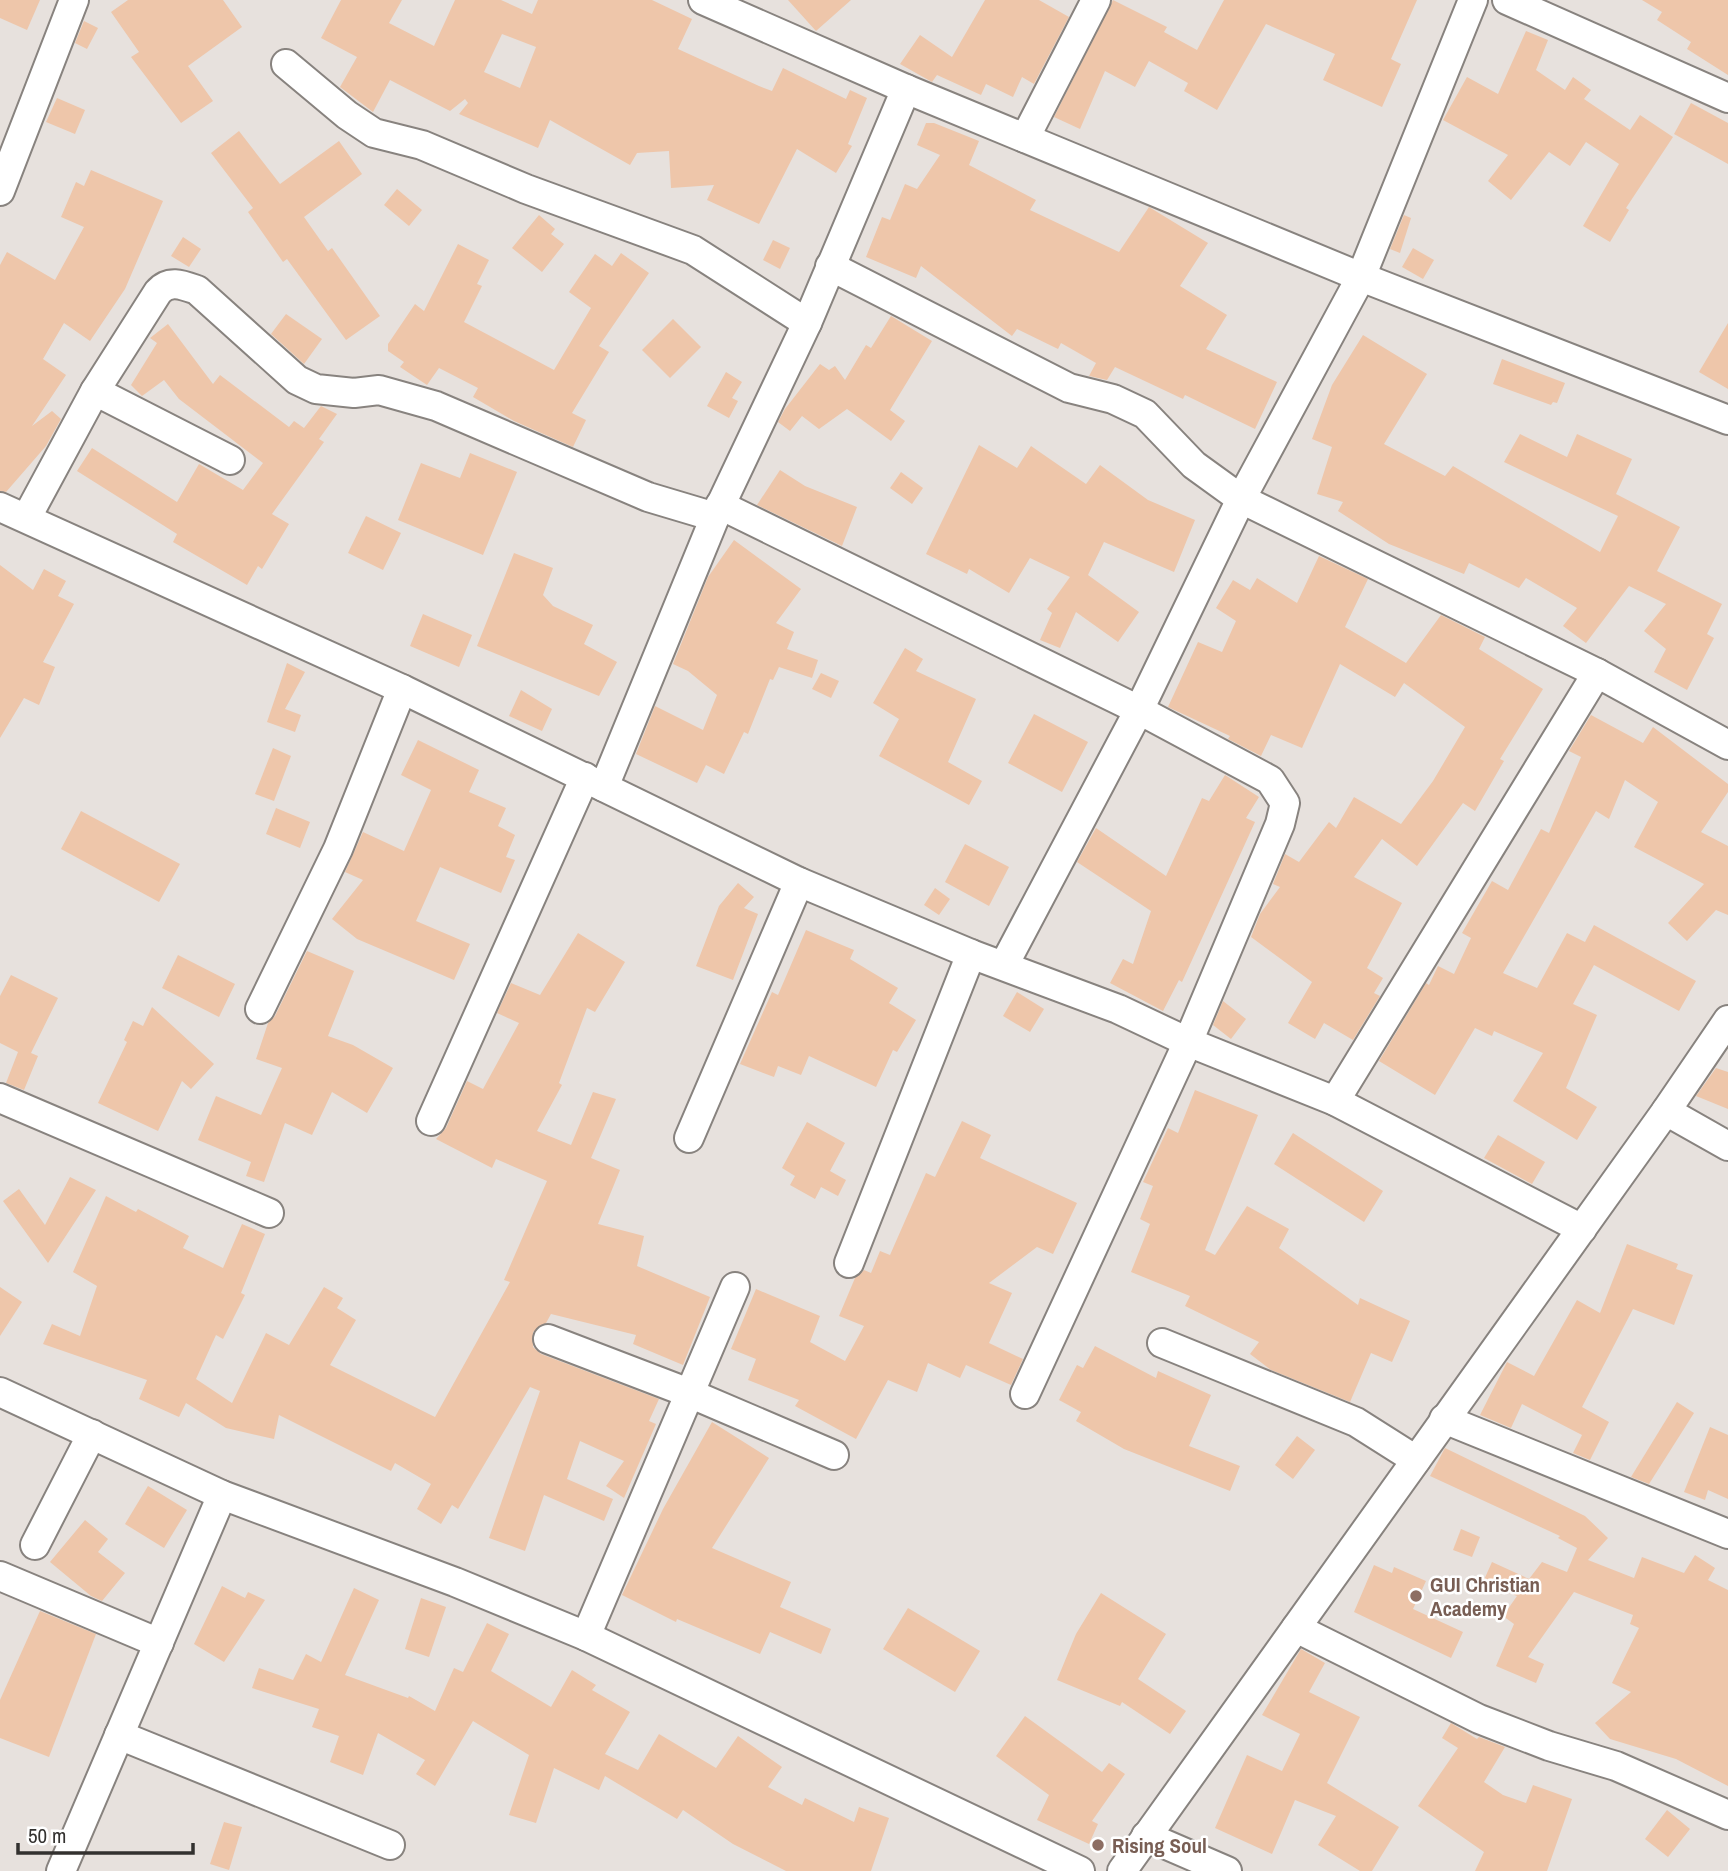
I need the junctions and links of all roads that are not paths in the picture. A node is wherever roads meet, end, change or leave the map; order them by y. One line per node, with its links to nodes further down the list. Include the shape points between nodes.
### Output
1 (74, 0): 10 (street)
2 (703, 0): 7 (street)
3 (1096, 0): 9 (street)
4 (1473, 0): 12 (street)
5 (1507, 0): 8 (street)
6 (286, 64): 13 (street, via 374,133 422,145 693,250)
7 (906, 89): 9 (street); 11 (street)
8 (1728, 98)
9 (1025, 138): 12 (street)
10 (0, 191)
11 (830, 266): 13 (street); 17 (street, via 1069,388 1114,399 1145,414 1194,464)
12 (1361, 277): 15 (street); 17 (street)
13 (807, 323): 19 (street)
14 (95, 391): 16 (street); 19 (street, via 161,287 178,283 197,290 298,380 316,389 379,390 436,405 648,497); 20 (street)
15 (1728, 420)
16 (230, 460)
17 (1241, 499): 21 (street); 23 (street)
18 (0, 507): 20 (street)
19 (717, 511): 23 (street); 25 (street)
20 (27, 517): 22 (street)
21 (1597, 673): 24 (street); 33 (street)
22 (402, 689): 25 (street); 29 (street, via 338,849)
23 (1139, 710): 28 (street); 31 (street, via 1270,780 1284,803 1280,824)
24 (1728, 745)
25 (594, 782): 26 (street); 35 (street)
26 (799, 882): 27 (street); 36 (street)
27 (971, 954): 28 (street); 40 (street)
28 (1004, 965): 31 (street)
29 (260, 1009)
30 (1728, 1020): 34 (street)
31 (1188, 1042): 33 (street); 46 (street)
32 (0, 1098): 38 (street)
33 (1335, 1101): 39 (street)
34 (1667, 1111): 37 (street); 39 (street)
35 (431, 1121)
36 (690, 1139)
37 (1728, 1146)
38 (269, 1213)
39 (1582, 1229): 47 (street)
40 (849, 1263)
41 (735, 1287): 45 (street)
42 (548, 1339): 45 (street)
43 (1162, 1343): 50 (street, via 1356,1422)
44 (0, 1392): 48 (street)
45 (689, 1394): 49 (street); 56 (street)
46 (1025, 1394)
47 (1444, 1419): 50 (street); 52 (street)
48 (92, 1434): 51 (street); 53 (street)
49 (834, 1455)
50 (1416, 1460): 55 (street)
51 (222, 1495): 56 (street); 57 (street)
52 (1728, 1534)
53 (35, 1545)
54 (0, 1576): 57 (street)
55 (1296, 1628): 59 (street, via 1479,1720 1616,1766); 60 (street)
56 (586, 1636): 63 (street)
57 (159, 1643): 58 (street)
58 (119, 1735): 61 (street); 62 (street)
59 (1728, 1815)
60 (1146, 1836): 64 (street); 65 (street)
61 (390, 1845)
62 (61, 1871)
63 (1080, 1871)
64 (1122, 1871)
65 (1227, 1871)

